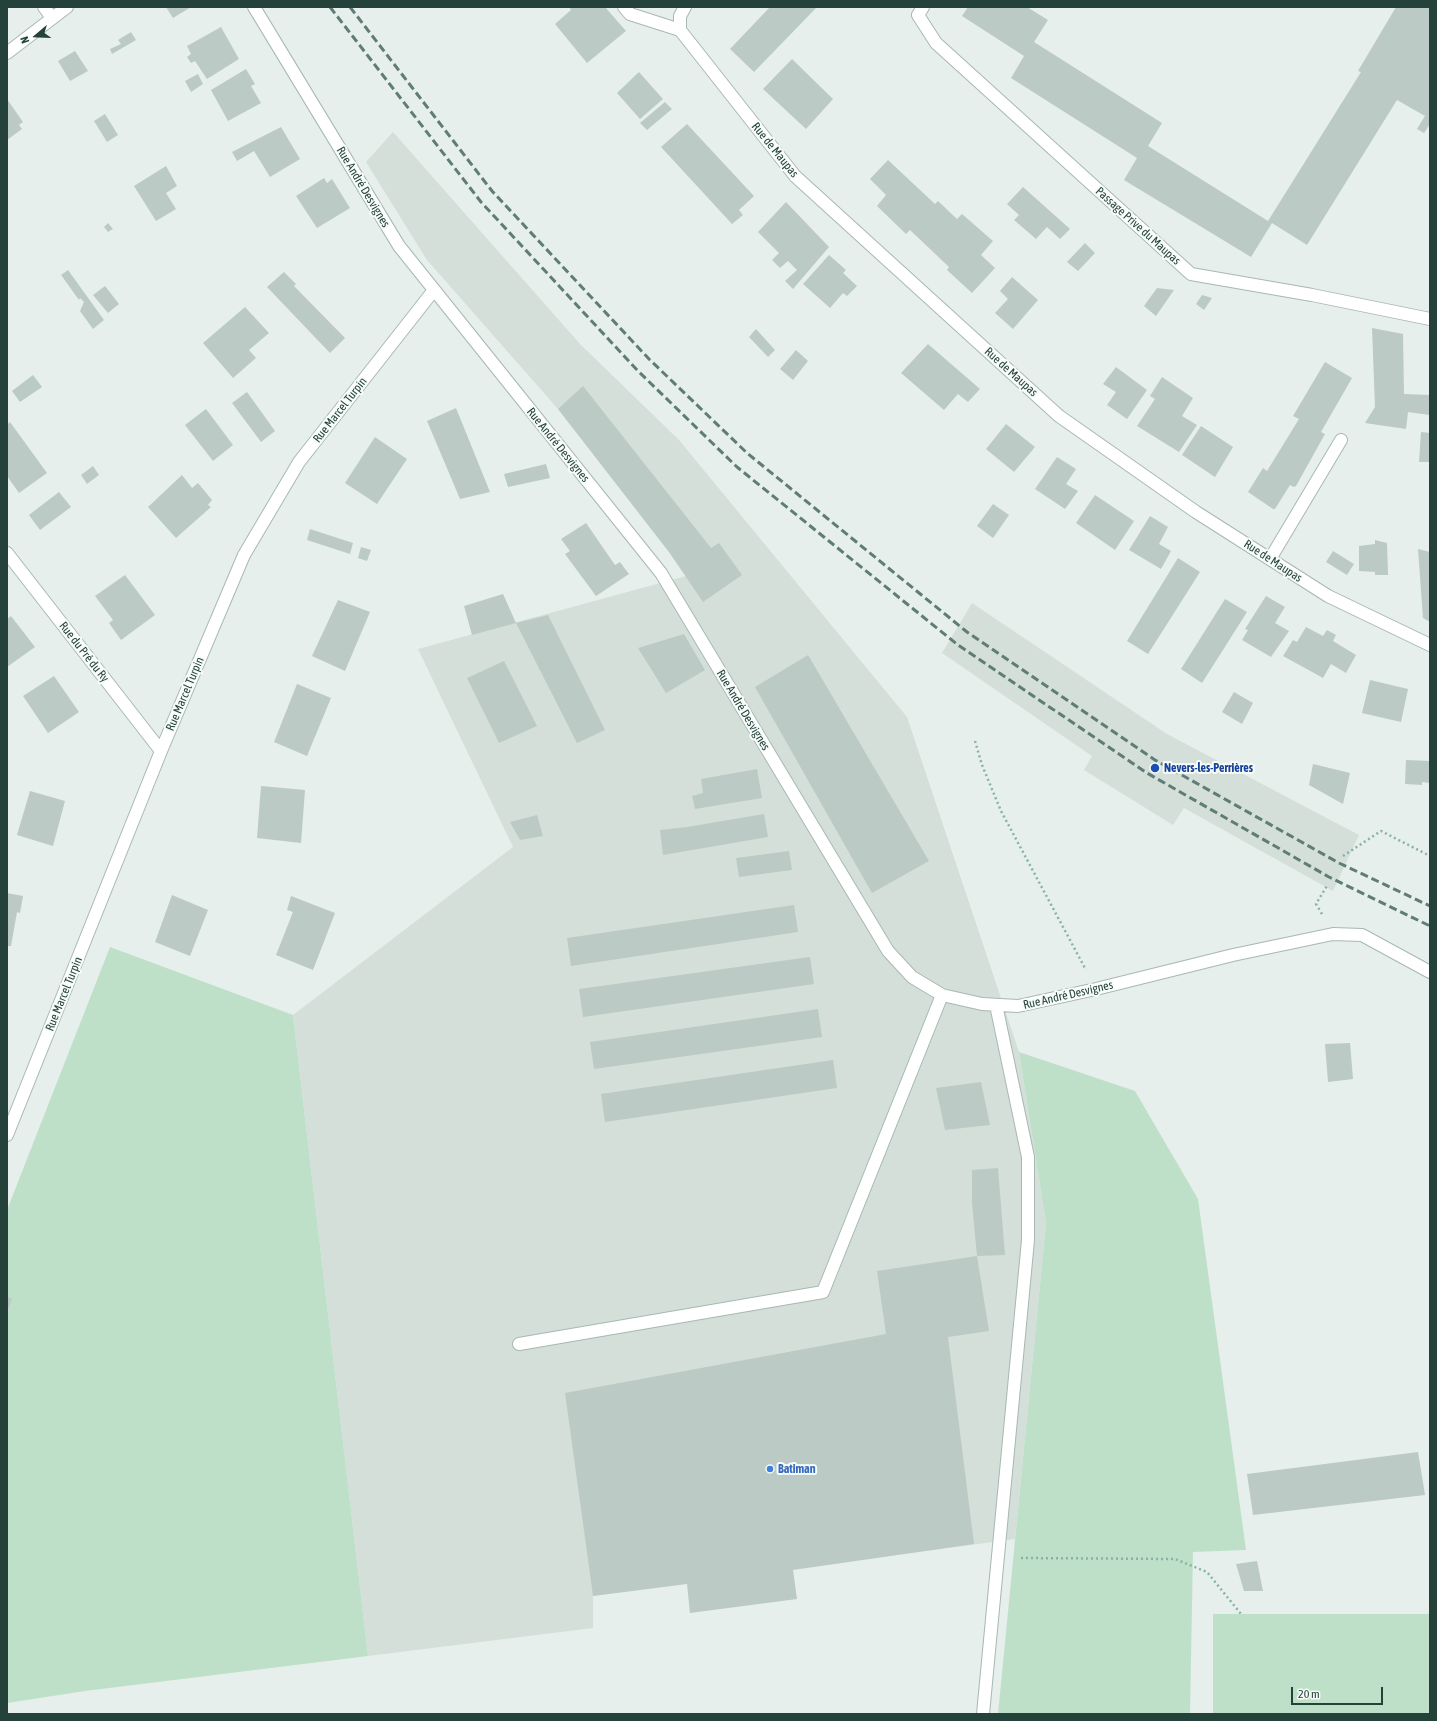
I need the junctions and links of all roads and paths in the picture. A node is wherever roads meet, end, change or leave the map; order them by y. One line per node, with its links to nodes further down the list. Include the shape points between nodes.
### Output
1 (44, 7): 7 (street)
2 (67, 7): 7 (street)
3 (254, 7): 10 (street, Rue André Desvignes, via 399,246)
4 (624, 7): 8 (street, via 630,14)
5 (685, 7): 8 (street, via 680,16)
6 (923, 7): 11 (street, Passage Prive du Maupas, via 918,14 936,43 1192,274)
7 (52, 18): 9 (street)
8 (680, 30): 14 (street, Rue de Maupas, via 795,176 1059,416 1196,512)
9 (7, 53)
10 (434, 290): 17 (street, Rue Marcel Turpin, via 299,462 244,556); 24 (street, Rue André Desvignes, via 661,574 888,951 912,977)
11 (1430, 318)
12 (1341, 440): 14 (street)
13 (7, 553): 17 (street, Rue du Pré du Ry)
14 (1270, 559): 15 (street, Rue de Maupas, via 1328,596)
15 (1430, 645)
16 (975, 741): 23 (path, via 1001,812)
17 (161, 751): 26 (street, Rue Marcel Turpin)
18 (1343, 856): 19 (path, via 1381,831)
19 (1430, 856)
20 (1328, 884): 21 (path)
21 (1316, 904)
22 (1430, 972): 23 (street, Rue André Desvignes, via 1362,935 1333,934 1225,957)
23 (1096, 989): 25 (street, Rue André Desvignes, via 1018,1006)
24 (942, 994): 25 (street, Rue André Desvignes); 27 (street, via 823,1292)
25 (996, 1005): 28 (street, via 1028,1157 1028,1240)
26 (7, 1136)
27 (519, 1344)
28 (998, 1558): 29 (path, via 1174,1559 1207,1572); 30 (street)
29 (1241, 1614)
30 (983, 1714)

